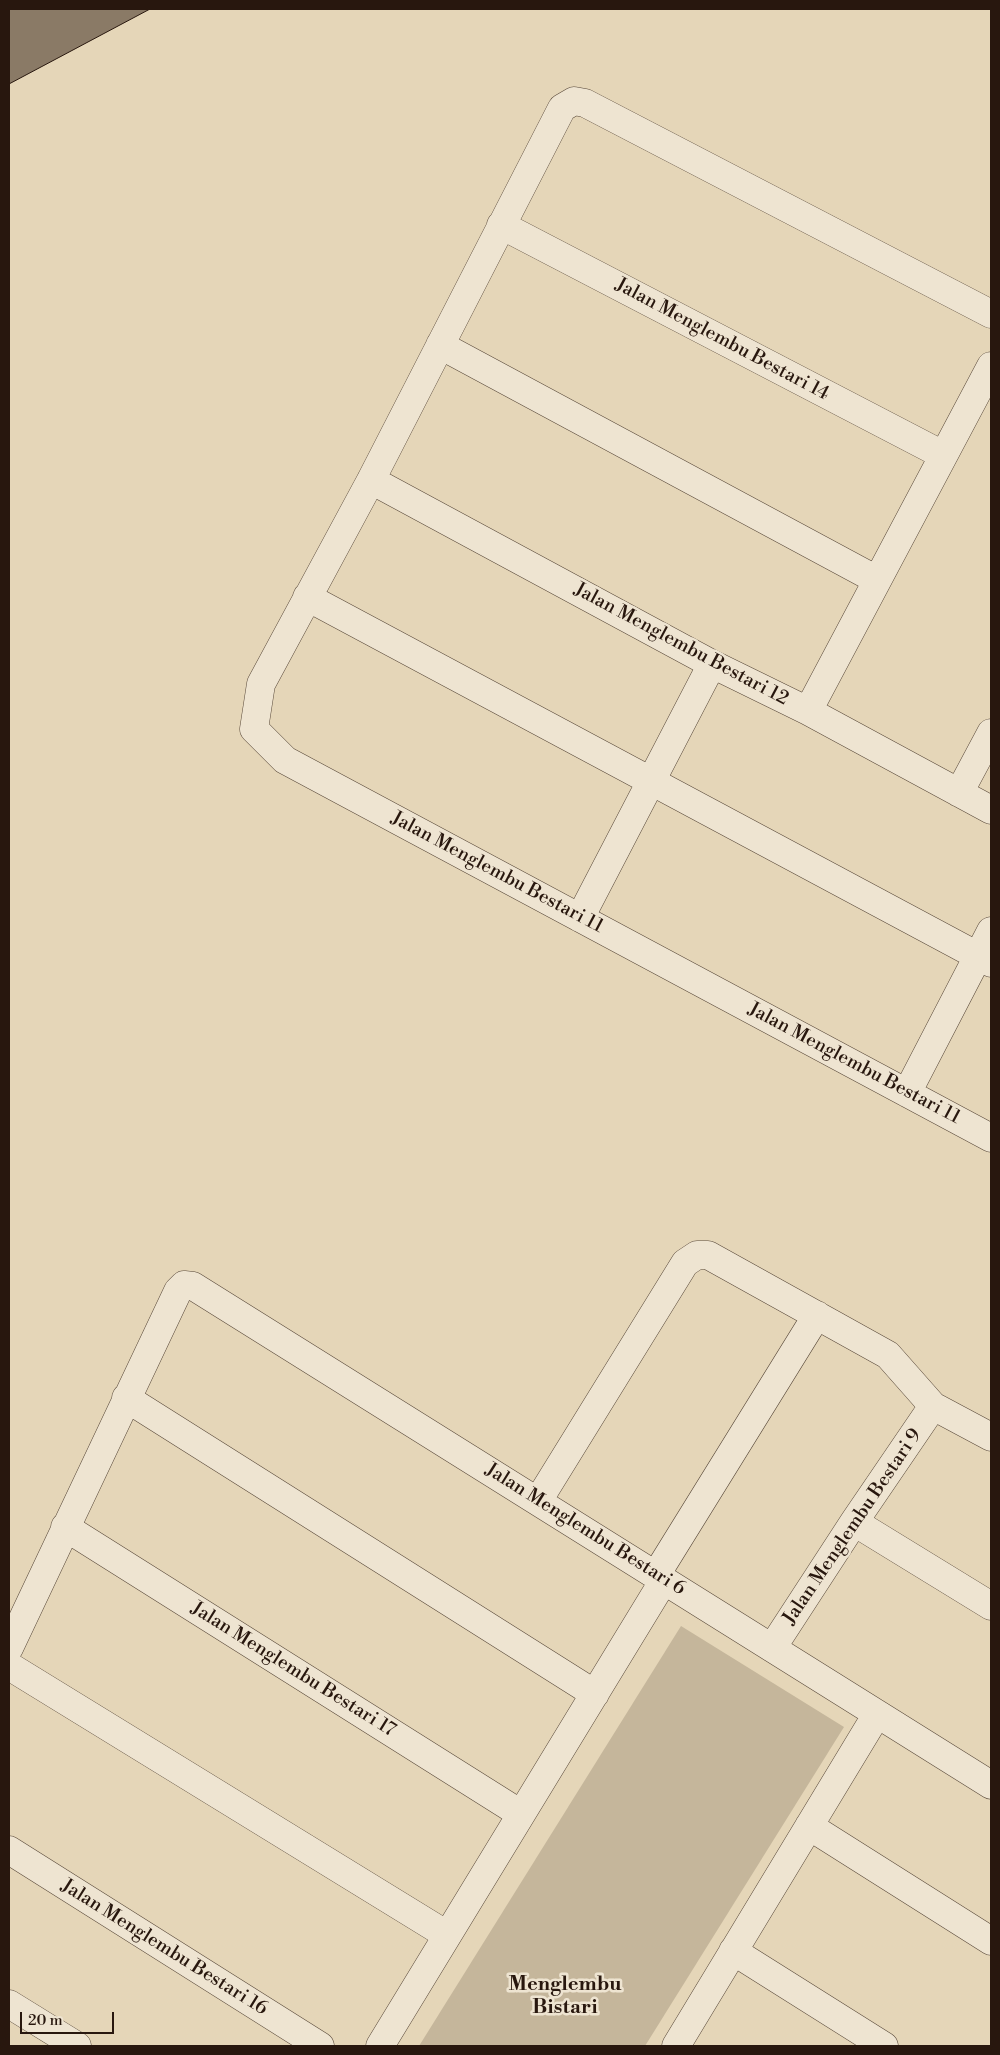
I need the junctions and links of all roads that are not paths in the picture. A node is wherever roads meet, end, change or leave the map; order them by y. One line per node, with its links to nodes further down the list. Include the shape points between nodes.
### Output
1 (502, 225): 2 (street, Jalan Menglembu Bestari 11, via 562,108 574,101 585,103); 3 (street, Jalan Menglembu Bestari 11); 5 (street, Jalan Menglembu Bestari 14)
2 (991, 314)
3 (440, 345): 6 (street, Jalan Menglembu Bestari 11); 7 (street)
4 (991, 366): 5 (street)
5 (943, 455): 7 (street)
6 (370, 480): 8 (street, Jalan Menglembu Bestari 11); 9 (street, Jalan Menglembu Bestari 12)
7 (877, 580): 10 (street)
8 (307, 597): 12 (street); 15 (street, Jalan Menglembu Bestari 11, via 261,684 254,729 285,760)
9 (712, 664): 10 (street, Jalan Menglembu Bestari 12); 12 (street)
10 (808, 711): 13 (street, Jalan Menglembu Bestari 12)
11 (991, 733): 13 (street)
12 (651, 781): 15 (street); 17 (street)
13 (959, 792): 14 (street, Jalan Menglembu Bestari 12)
14 (991, 810)
15 (580, 918): 18 (street, Jalan Menglembu Bestari 11)
16 (991, 931): 17 (street)
17 (985, 959): 18 (street)
18 (907, 1093): 19 (street, Jalan Menglembu Bestari 11)
19 (991, 1138)
20 (816, 1315): 22 (street, via 888,1355); 24 (street, via 708,1255 697,1255 686,1263); 27 (street)
21 (126, 1398): 24 (street, Jalan Menglembu Bestari 6, via 178,1291 184,1285 192,1286); 26 (street); 32 (street)
22 (933, 1406): 23 (street); 25 (street, Jalan Menglembu Bestari 9)
23 (991, 1437)
24 (538, 1501): 27 (street, Jalan Menglembu Bestari 6)
25 (854, 1522): 28 (street); 30 (street, Jalan Menglembu Bestari 9)
26 (65, 1527): 29 (street); 35 (street, Jalan Menglembu Bestari 17)
27 (660, 1578): 30 (street, Jalan Menglembu Bestari 6); 32 (street)
28 (991, 1606)
29 (9, 1648)
30 (772, 1648): 33 (street, Jalan Menglembu Bestari 6)
31 (9, 1666): 38 (street)
32 (595, 1694): 35 (street)
33 (877, 1714): 34 (street, Jalan Menglembu Bestari 6); 36 (street)
34 (991, 1785)
35 (522, 1814): 38 (street)
36 (809, 1826): 39 (street); 40 (street)
37 (9, 1850): 43 (street, Jalan Menglembu Bestari 16)
38 (447, 1935): 44 (street)
39 (991, 1941)
40 (733, 1951): 45 (street); 46 (street)
41 (9, 2004): 42 (street)
42 (77, 2046)
43 (320, 2046)
44 (380, 2046)
45 (676, 2046)
46 (884, 2046)

